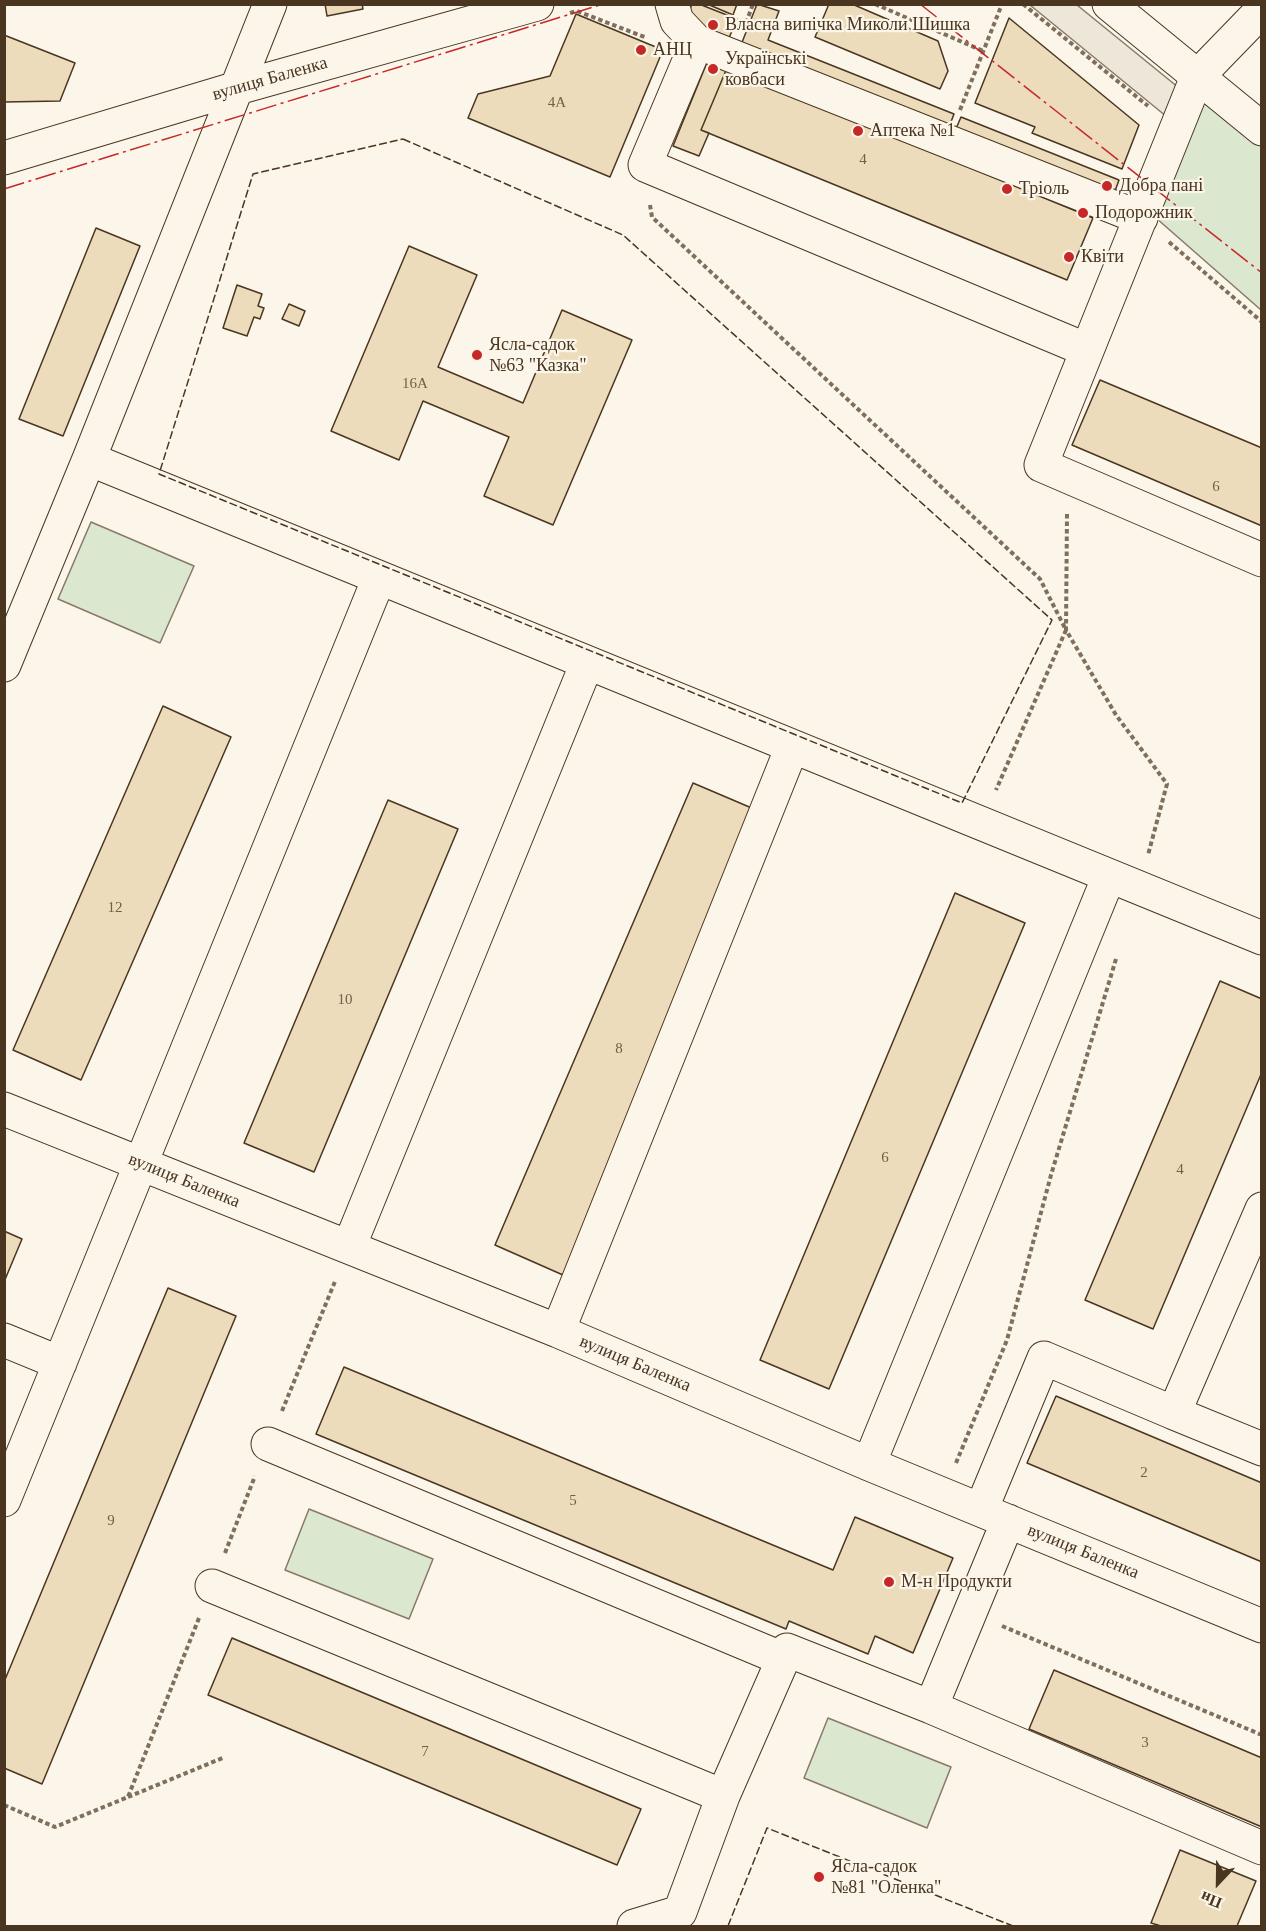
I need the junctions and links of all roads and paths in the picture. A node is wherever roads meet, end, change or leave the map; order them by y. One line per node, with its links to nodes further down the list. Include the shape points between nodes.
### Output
1 (270, 4): 12 (street)
2 (537, 4): 12 (street, вулиця Баленка)
3 (672, 4): 9 (street, via 677,21)
4 (875, 4): 10 (path)
5 (1002, 4): 10 (path)
6 (1023, 4): 13 (path)
7 (1109, 4): 11 (street)
8 (1259, 13): 11 (street)
9 (697, 42): 15 (street); 17 (street)
10 (983, 51): 15 (path)
11 (1197, 76): 14 (street); 18 (street)
12 (234, 89): 16 (street, вулиця Баленка); 21 (street)
13 (1150, 108)
14 (1262, 129)
15 (947, 141): 18 (street)
16 (4, 158)
17 (645, 165): 20 (street); 24 (path, via 652,218 1040,579)
18 (1142, 218): 19 (path); 20 (street)
19 (1262, 322)
20 (1087, 351): 22 (street, via 1041,465)
21 (89, 459): 23 (street); 26 (street)
22 (1262, 560)
23 (379, 578): 25 (street); 33 (street)
24 (1066, 630): 28 (path); 29 (path, via 1116,715 1167,784 1158,823)
25 (587, 663): 27 (street); 35 (street)
26 (4, 665)
27 (792, 747): 28 (street); 36 (street)
28 (981, 824): 29 (street)
29 (1123, 882): 30 (street); 42 (street)
30 (1262, 938)
31 (1118, 954): 43 (path, via 1051,1175 1007,1340)
32 (4, 1109): 33 (street, вулиця Баленка)
33 (141, 1164): 35 (street, вулиця Баленка); 38 (street)
34 (1262, 1209): 39 (street)
35 (349, 1247): 36 (street, вулиця Баленка); 40 (path)
36 (558, 1331): 42 (street, вулиця Баленка)
37 (4, 1340): 38 (street)
38 (60, 1363): 44 (street)
39 (1174, 1413): 41 (street); 45 (street, via 1044,1358)
40 (268, 1444): 46 (path); 49 (street)
41 (1262, 1449)
42 (870, 1464): 43 (street, вулиця Баленка)
43 (944, 1495): 45 (street, вулиця Баленка)
44 (4, 1500)
45 (995, 1516): 47 (street); 48 (street, вулиця Баленка)
46 (212, 1586): 53 (street); 54 (path)
47 (970, 1613): 50 (street); 51 (path)
48 (1262, 1626)
49 (783, 1659): 50 (street, via 787,1650); 53 (street)
50 (931, 1707): 56 (street)
51 (1262, 1735)
52 (225, 1757): 54 (path)
53 (723, 1796): 57 (street, via 680,1912)
54 (128, 1797): 55 (path, via 55,1827)
55 (4, 1805)
56 (1262, 1848)
57 (634, 1926)

